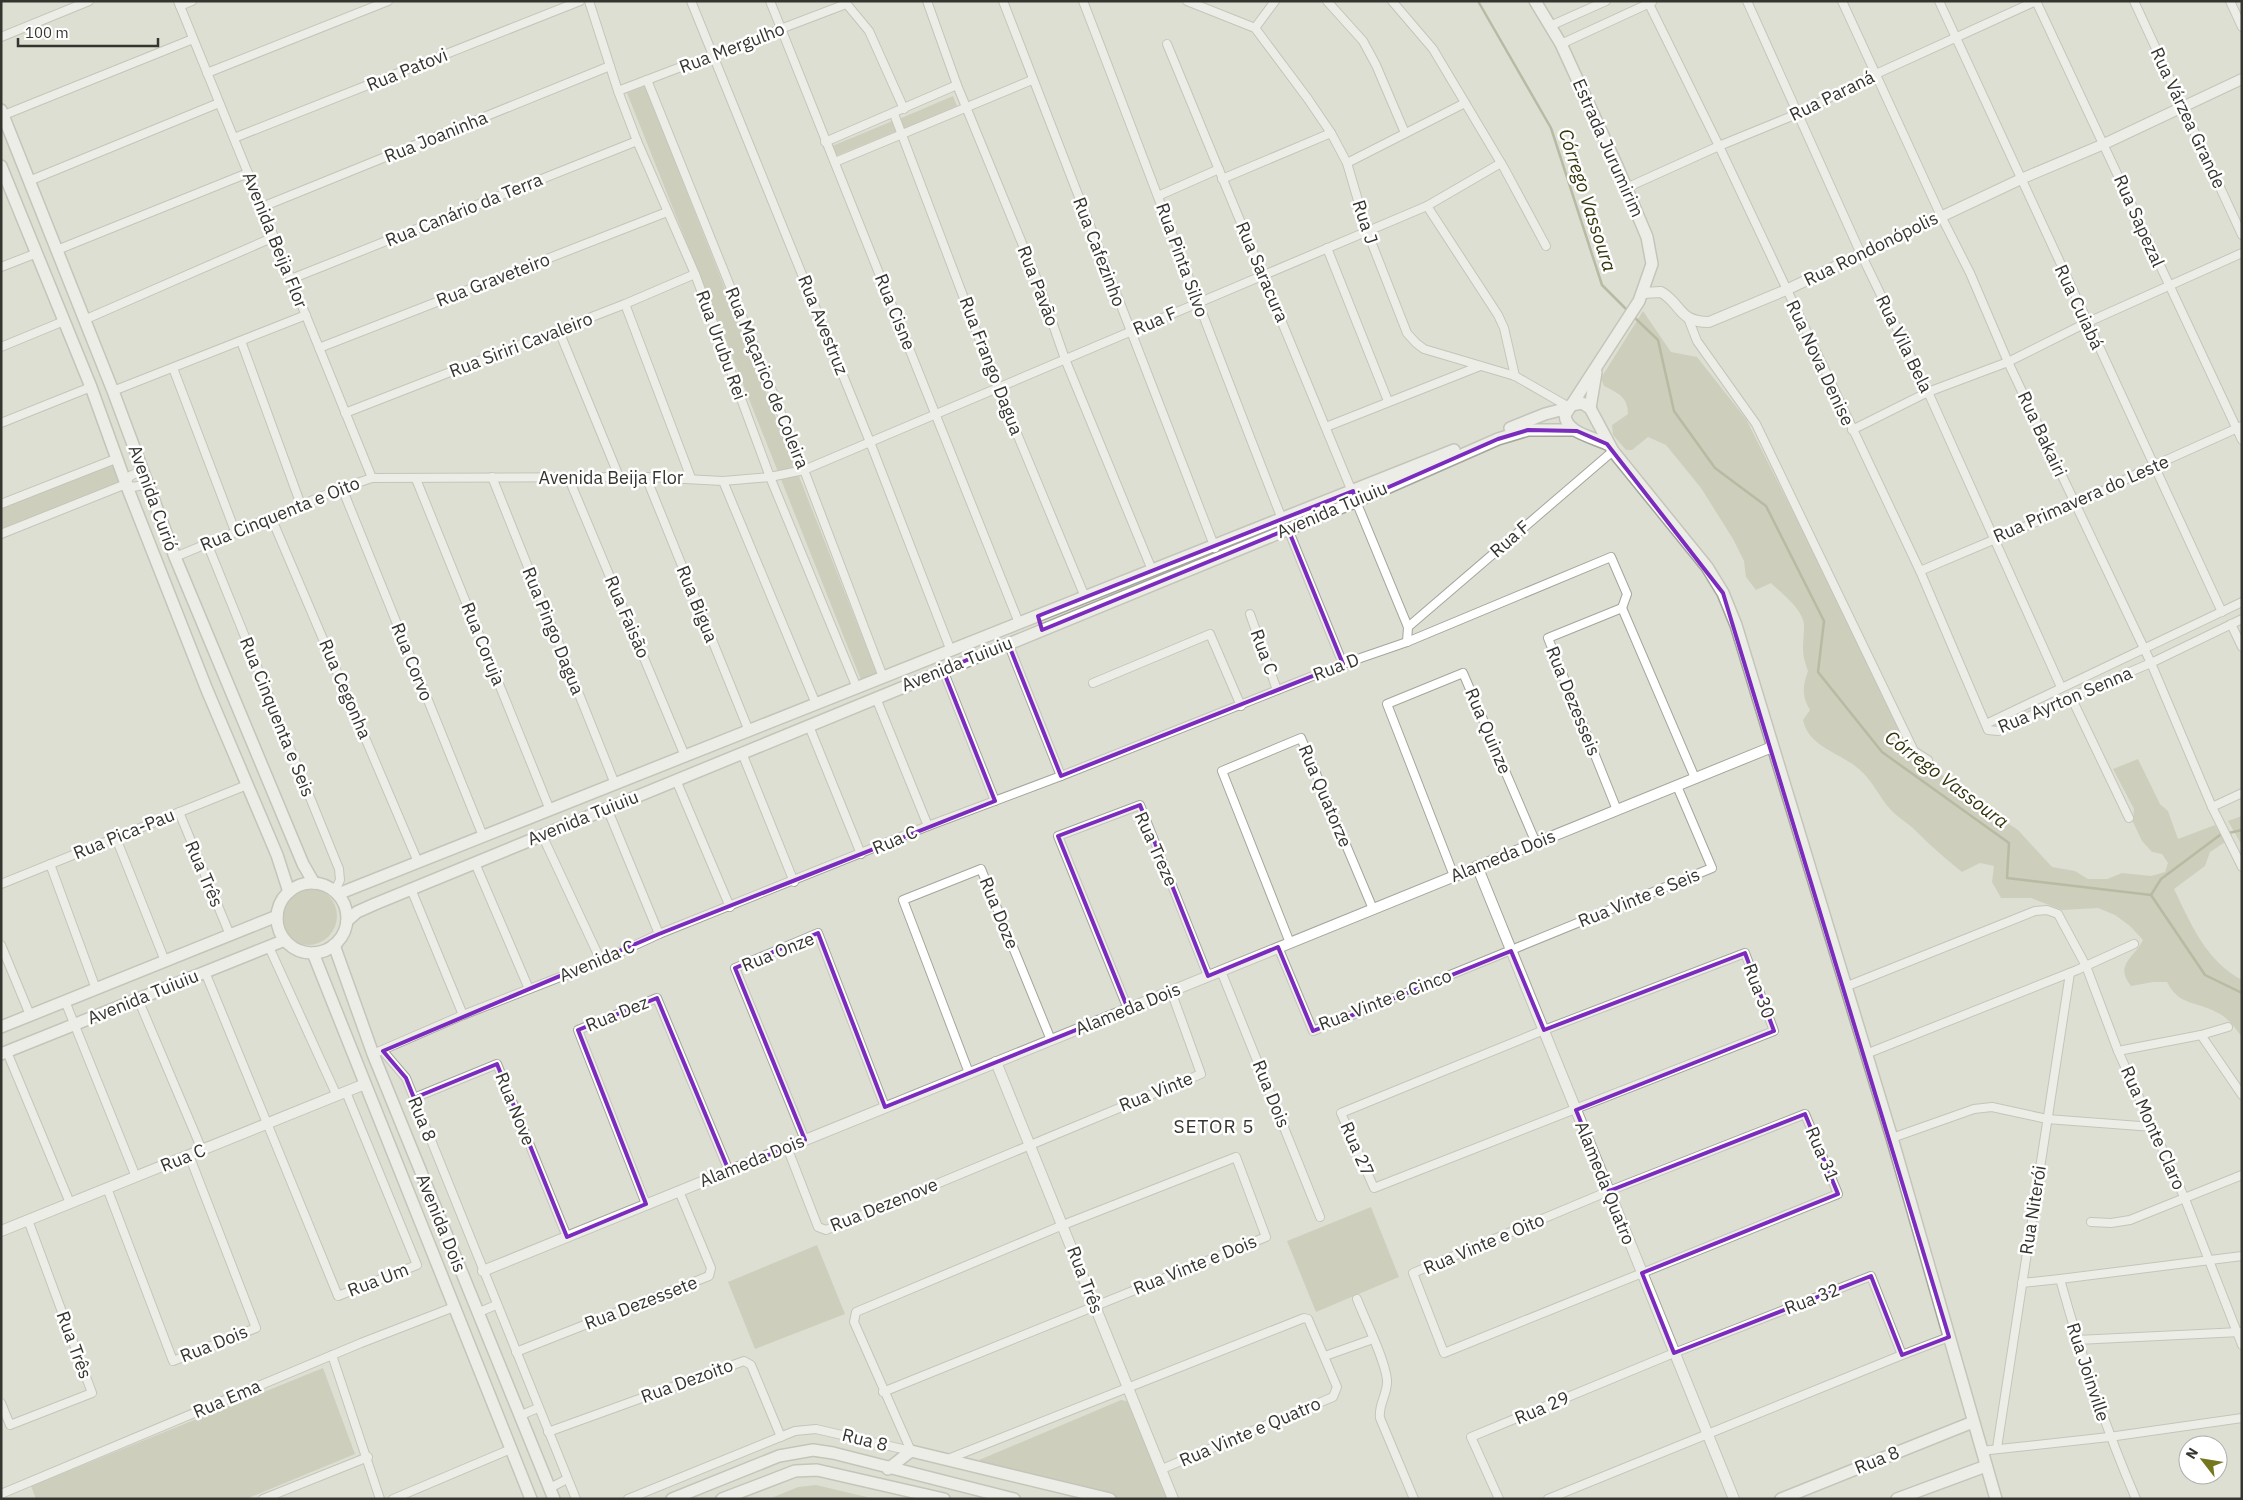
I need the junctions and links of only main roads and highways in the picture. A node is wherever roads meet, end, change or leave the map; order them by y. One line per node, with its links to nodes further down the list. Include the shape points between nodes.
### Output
1 (1535, 1): 5 (main road, Estrada Jurumirim, via 1561,44 1626,188 1647,237 1652,264 1641,297)
2 (2, 113): 15 (main road, Avenida Curió, via 175,556 299,855)
3 (1, 166): 4 (main road, Avenida Curió)
4 (6, 191): 16 (main road, Avenida Curió, via 37,253)
5 (1596, 368): 6 (main road, Estrada Jurumirim); 7 (main road)
6 (1569, 407): 7 (main road, via 1582,403); 8 (main road, via 1565,419 1568,426); 10 (main road, Avenida Tuiuiu, via 1545,414)
7 (1591, 411): 8 (main road, via 1589,426); 9 (main road)
8 (1576, 430): 9 (main road); 10 (main road, Avenida Tuiuiu, via 1528,430)
9 (1610, 447): 25 (main road, via 1707,567 1723,593 1736,625 1892,1138)
10 (1355, 496): 11 (main road, Avenida Tuiuiu, via 1282,518); 12 (main road, Avenida Tuiuiu, via 1288,529)
11 (1038, 616): 12 (main road); 13 (main road, Avenida Tuiuiu)
12 (1042, 630): 14 (main road, Avenida Tuiuiu)
13 (704, 748): 14 (main road); 17 (main road, Avenida Tuiuiu)
14 (711, 766): 19 (main road, Avenida Tuiuiu, via 357,912)
15 (314, 883): 16 (main road, via 305,883); 17 (main road, via 325,885)
16 (289, 892): 18 (main road)
17 (336, 893): 19 (main road, via 343,902)
18 (277, 916): 20 (main road); 23 (main road, Avenida Tuiuiu)
19 (347, 922): 21 (main road)
20 (286, 940): 22 (main road, via 298,949); 24 (main road, Avenida Tuiuiu)
21 (334, 945): 22 (main road); 28 (main road, Avenida Dois, via 477,1313)
22 (313, 953): 29 (main road, Avenida Dois)
23 (1, 1027)
24 (4, 1053)
25 (1973, 1422): 26 (main road); 35 (main road, Rua 8)
26 (1986, 1466): 36 (main road); 37 (main road)
27 (888, 1469): 30 (main road, via 833,1453 798,1452 779,1456); 33 (main road); 34 (main road, Rua 8, via 911,1451)
28 (552, 1493)
29 (531, 1499)
30 (672, 1499)
31 (723, 1499): 32 (main road, via 795,1471 817,1470)
32 (944, 1499)
33 (1014, 1499)
34 (1110, 1499)
35 (1781, 1499)
36 (1897, 1499)
37 (1996, 1499)

